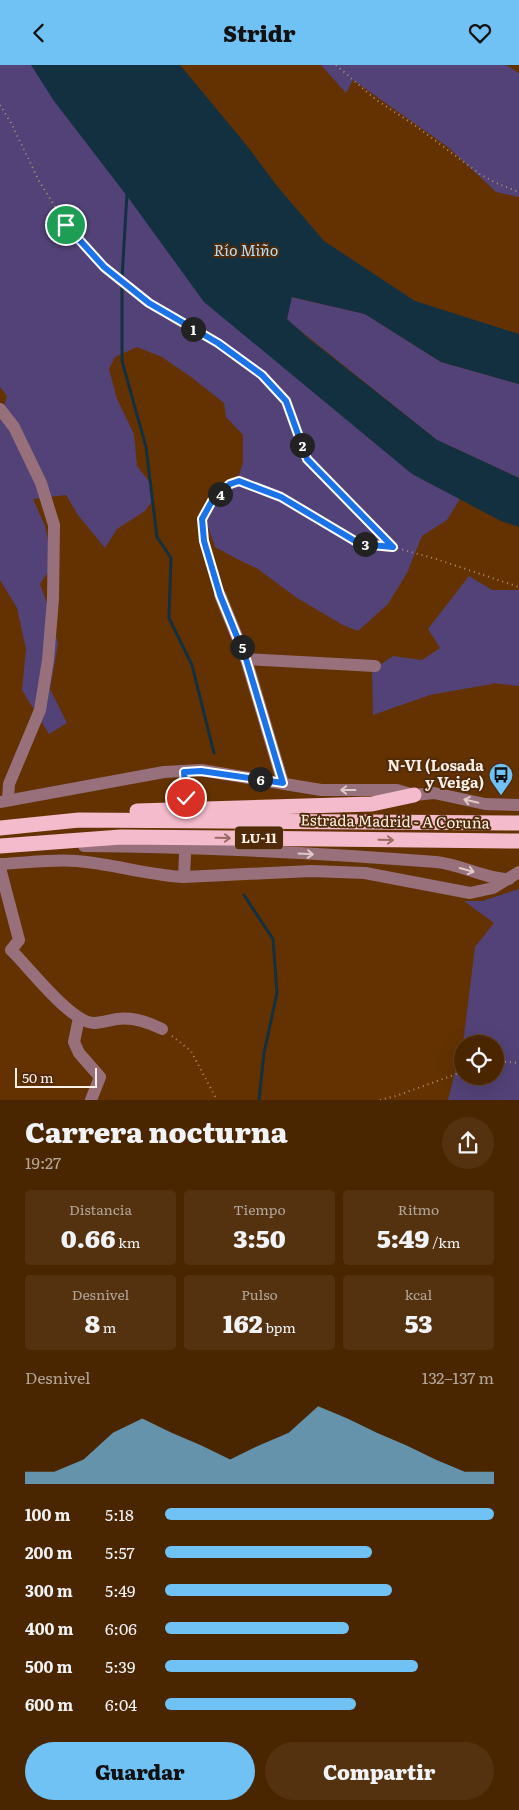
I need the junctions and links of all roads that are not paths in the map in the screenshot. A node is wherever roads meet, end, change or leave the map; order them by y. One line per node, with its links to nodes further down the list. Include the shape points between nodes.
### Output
1 (0, 409): 9 (street, via 14,427 41,483 54,525 54,599 40,710)
2 (220, 595): 3 (street)
3 (246, 659): 4 (street); 6 (street)
4 (375, 665)
5 (184, 772): 6 (street, via 201,771); 8 (street); 9 (street, via 164,772)
6 (283, 783): 7 (street, one-way to 6, via 397,790 321,790)
7 (414, 795): 10 (street, one-way to 7, via 485,804 434,793); 11 (highway, via 372,804 90,812)
8 (186, 798)
9 (4, 801)
10 (519, 805)
11 (0, 819)
12 (519, 823): 13 (highway, Estrada Madrid - A Coruña / LU-11, via 79,820)
13 (0, 828)
14 (519, 841): 15 (highway, Estrada Madrid - A Coruña / LU-11, one-way to 14, via 121,837)
15 (6, 846): 21 (street, one-way to 21, via 150,847 366,857 440,862 494,878)
16 (186, 855): 20 (street)
17 (0, 864): 20 (street, via 76,861)
18 (0, 869): 22 (street, via 19,939)
19 (519, 872): 21 (street)
20 (184, 877): 21 (street, via 347,872 470,893)
21 (513, 879)
22 (5, 952): 23 (street)
23 (79, 1019): 24 (street); 26 (street)
24 (93, 1023): 25 (street, via 120,1018 145,1021); 26 (street)
25 (162, 1029)
26 (74, 1042): 27 (street, via 79,1053 100,1077)
27 (91, 1100)

